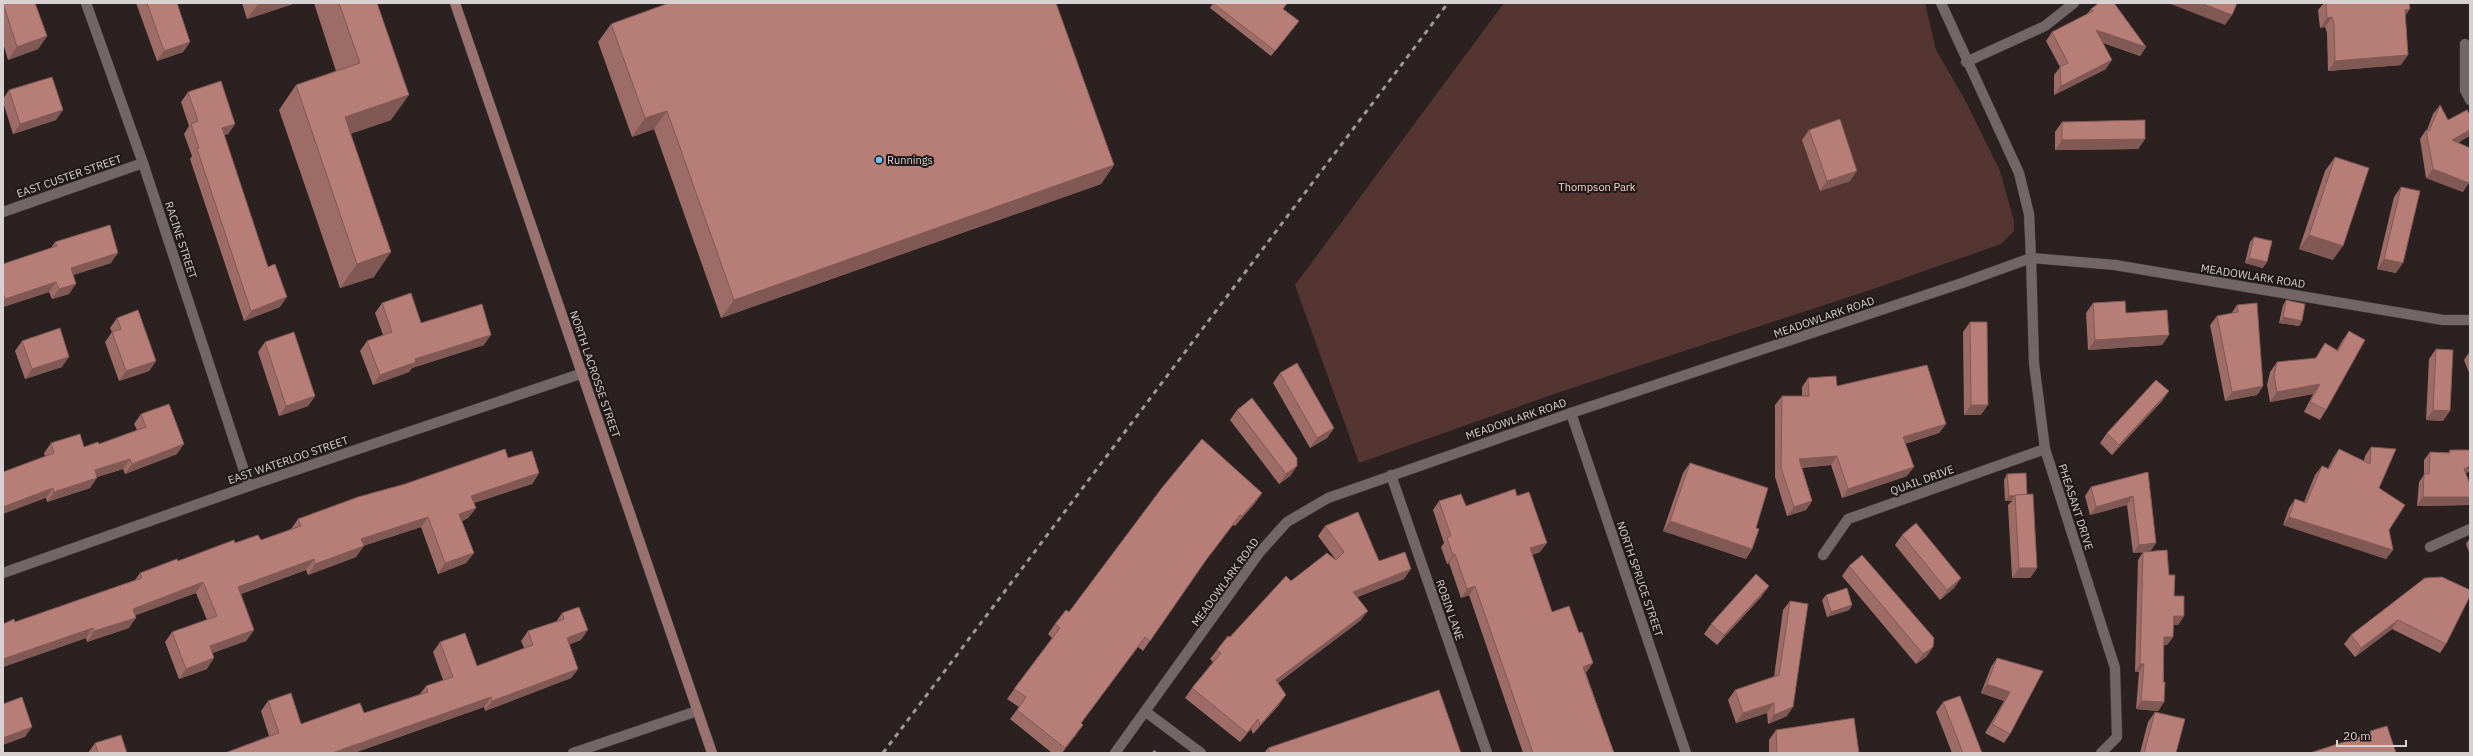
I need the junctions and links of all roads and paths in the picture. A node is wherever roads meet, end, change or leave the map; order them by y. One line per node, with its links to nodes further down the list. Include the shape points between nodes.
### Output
1 (86, 3): 8 (street, RACINE STREET)
2 (455, 3): 12 (main road, NORTH LACROSSE STREET)
3 (1941, 3): 6 (street)
4 (2074, 3): 6 (street, via 2045,26)
5 (2465, 44): 7 (street, via 2465,90)
6 (1966, 62): 10 (street, via 2019,173 2029,214)
7 (2470, 100)
8 (143, 163): 9 (street, EAST CUSTER STREET); 16 (street, RACINE STREET)
9 (3, 212)
10 (2031, 258): 11 (street, MEADOWLARK ROAD, via 2115,265 2443,320); 13 (street, MEADOWLARK ROAD); 14 (street, PHEASANT DRIVE, via 2034,360)
11 (2470, 320)
12 (582, 373): 16 (street, EAST WATERLOO STREET); 21 (main road, NORTH LACROSSE STREET)
13 (1571, 413): 15 (street, MEADOWLARK ROAD); 28 (street, NORTH SPRUCE STREET)
14 (2045, 449): 19 (street, QUAIL DRIVE, via 1848,519); 29 (street, PHEASANT DRIVE, via 2115,668 2117,737)
15 (1391, 475): 22 (street, MEADOWLARK ROAD, via 1328,498 1287,522 1259,553); 27 (street, ROBIN LANE)
16 (249, 486): 20 (street, EAST WATERLOO STREET)
17 (2470, 529): 18 (street)
18 (2430, 547)
19 (1823, 555)
20 (3, 573)
21 (697, 711): 23 (street); 24 (main road, NORTH LACROSSE STREET)
22 (1146, 712): 25 (street, MEADOWLARK ROAD); 26 (street)
23 (573, 753)
24 (712, 753)
25 (1115, 753)
26 (1201, 753)
27 (1487, 753)
28 (1686, 753)
29 (2101, 753)

